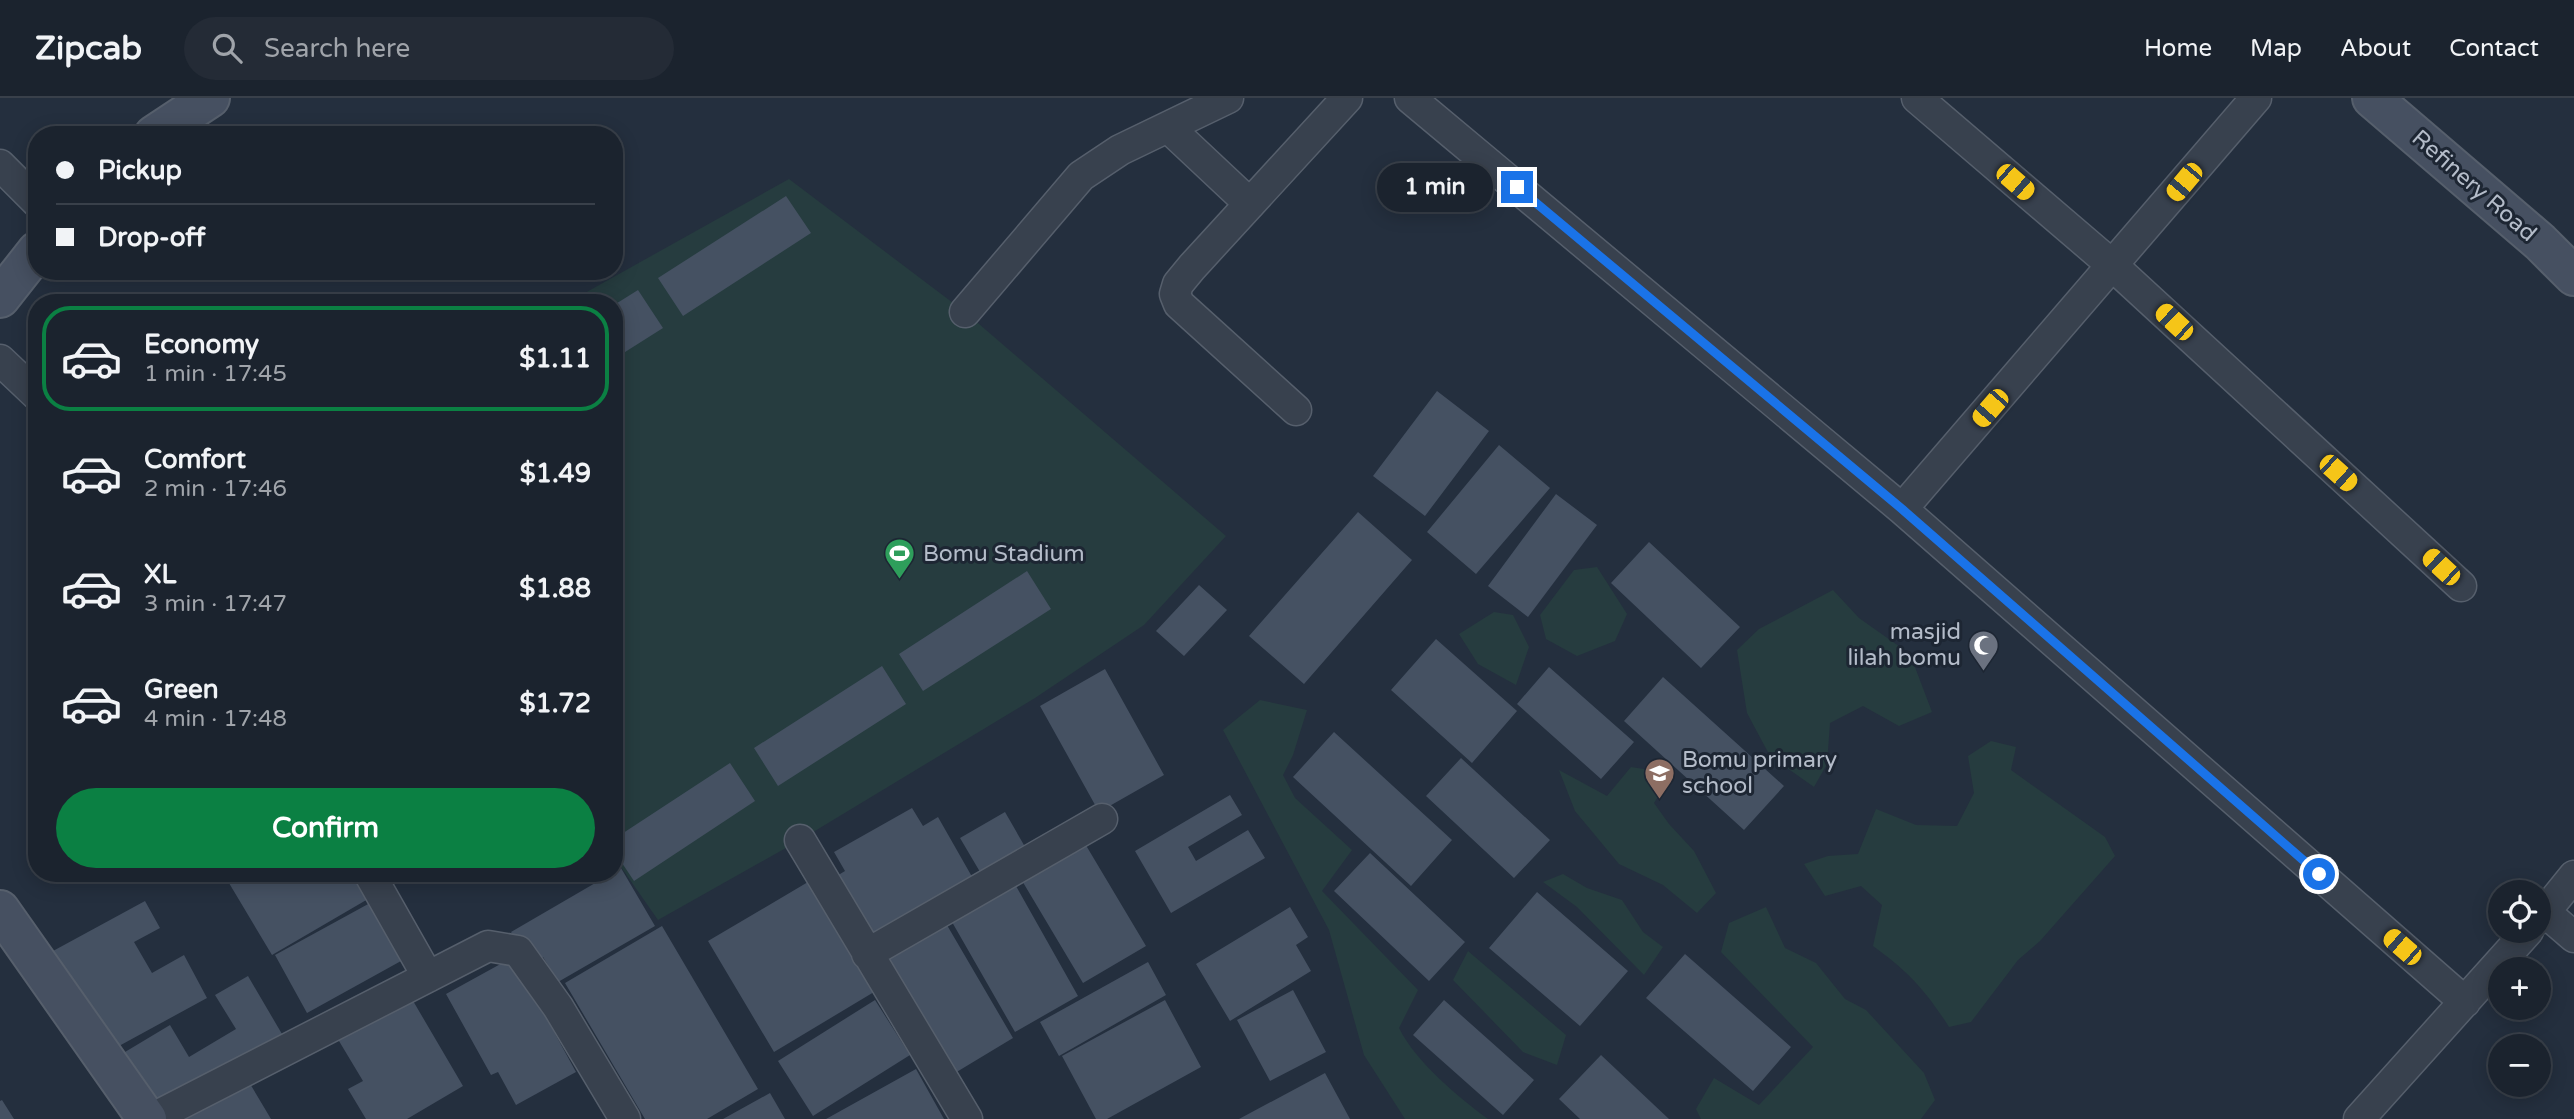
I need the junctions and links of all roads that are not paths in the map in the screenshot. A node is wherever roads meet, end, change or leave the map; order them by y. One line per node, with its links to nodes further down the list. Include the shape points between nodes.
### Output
1 (210, 98): 8 (street)
2 (1228, 98): 9 (street)
3 (1347, 98): 12 (street)
4 (1409, 98): 21 (street)
5 (1917, 98): 14 (street)
6 (2256, 98): 14 (street)
7 (2372, 98): 15 (street, Refinery Road)
8 (168, 126)
9 (1169, 128): 12 (street); 17 (street, via 1120,150 1082,176)
10 (0, 165): 11 (street)
11 (28, 193)
12 (1250, 204): 20 (street, via 1178,284 1175,294 1179,303)
13 (28, 262): 16 (street)
14 (2112, 265): 21 (street); 22 (street)
15 (2574, 276)
16 (0, 298)
17 (965, 312)
18 (0, 360): 19 (street)
19 (28, 386)
20 (1296, 410)
21 (1902, 509): 34 (street)
22 (2461, 586)
23 (1102, 819): 32 (street)
24 (800, 840): 32 (street)
25 (2574, 876): 27 (street)
26 (374, 882): 33 (street)
27 (2551, 904)
28 (0, 910): 35 (street)
29 (2551, 926): 30 (street)
30 (2574, 937)
31 (2518, 943): 34 (street)
32 (867, 954): 37 (street)
33 (428, 977): 35 (street); 36 (street, via 488,946 518,951 558,1007)
34 (2465, 1002): 38 (street)
35 (149, 1119)
36 (625, 1119)
37 (967, 1119)
38 (2359, 1119)

